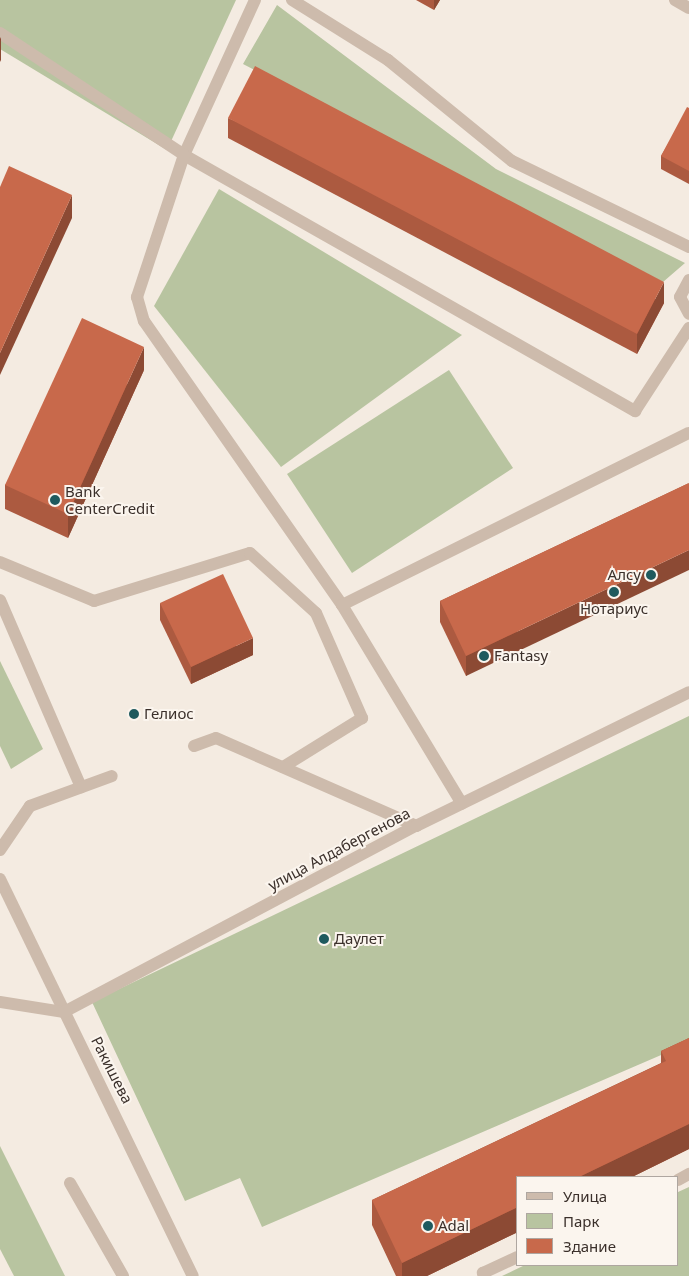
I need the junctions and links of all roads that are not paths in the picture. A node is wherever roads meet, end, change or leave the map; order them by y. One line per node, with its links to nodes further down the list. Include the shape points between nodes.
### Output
1 (254, 0): 6 (street)
2 (292, 0): 7 (street, via 388,60 512,161)
3 (675, 0): 4 (street)
4 (689, 8)
5 (0, 33): 6 (street)
6 (184, 155): 10 (street, via 635,411); 14 (street, via 136,297 144,322)
7 (689, 247)
8 (689, 280): 9 (street, via 680,297)
9 (689, 314)
10 (689, 328)
11 (689, 433): 14 (street)
12 (0, 562): 17 (street, via 94,601 250,553 316,613 362,718)
13 (0, 600): 19 (street)
14 (342, 605): 20 (street)
15 (689, 692): 20 (street, улица Алдабергенова)
16 (194, 746): 17 (street, via 216,738)
17 (283, 768): 21 (street)
18 (112, 776): 19 (street)
19 (81, 787): 22 (street, via 30,806)
20 (462, 804): 21 (street, улица Алдабергенова)
21 (416, 826): 25 (street, улица Алдабергенова)
22 (0, 850)
23 (0, 879): 25 (street, Ракишева)
24 (0, 1002): 25 (street)
25 (64, 1012): 29 (street, Ракишева, via 136,1152)
26 (70, 1183): 28 (street)
27 (516, 1257): 30 (street, via 484,1273)
28 (122, 1276)
29 (194, 1276)
30 (485, 1276)

